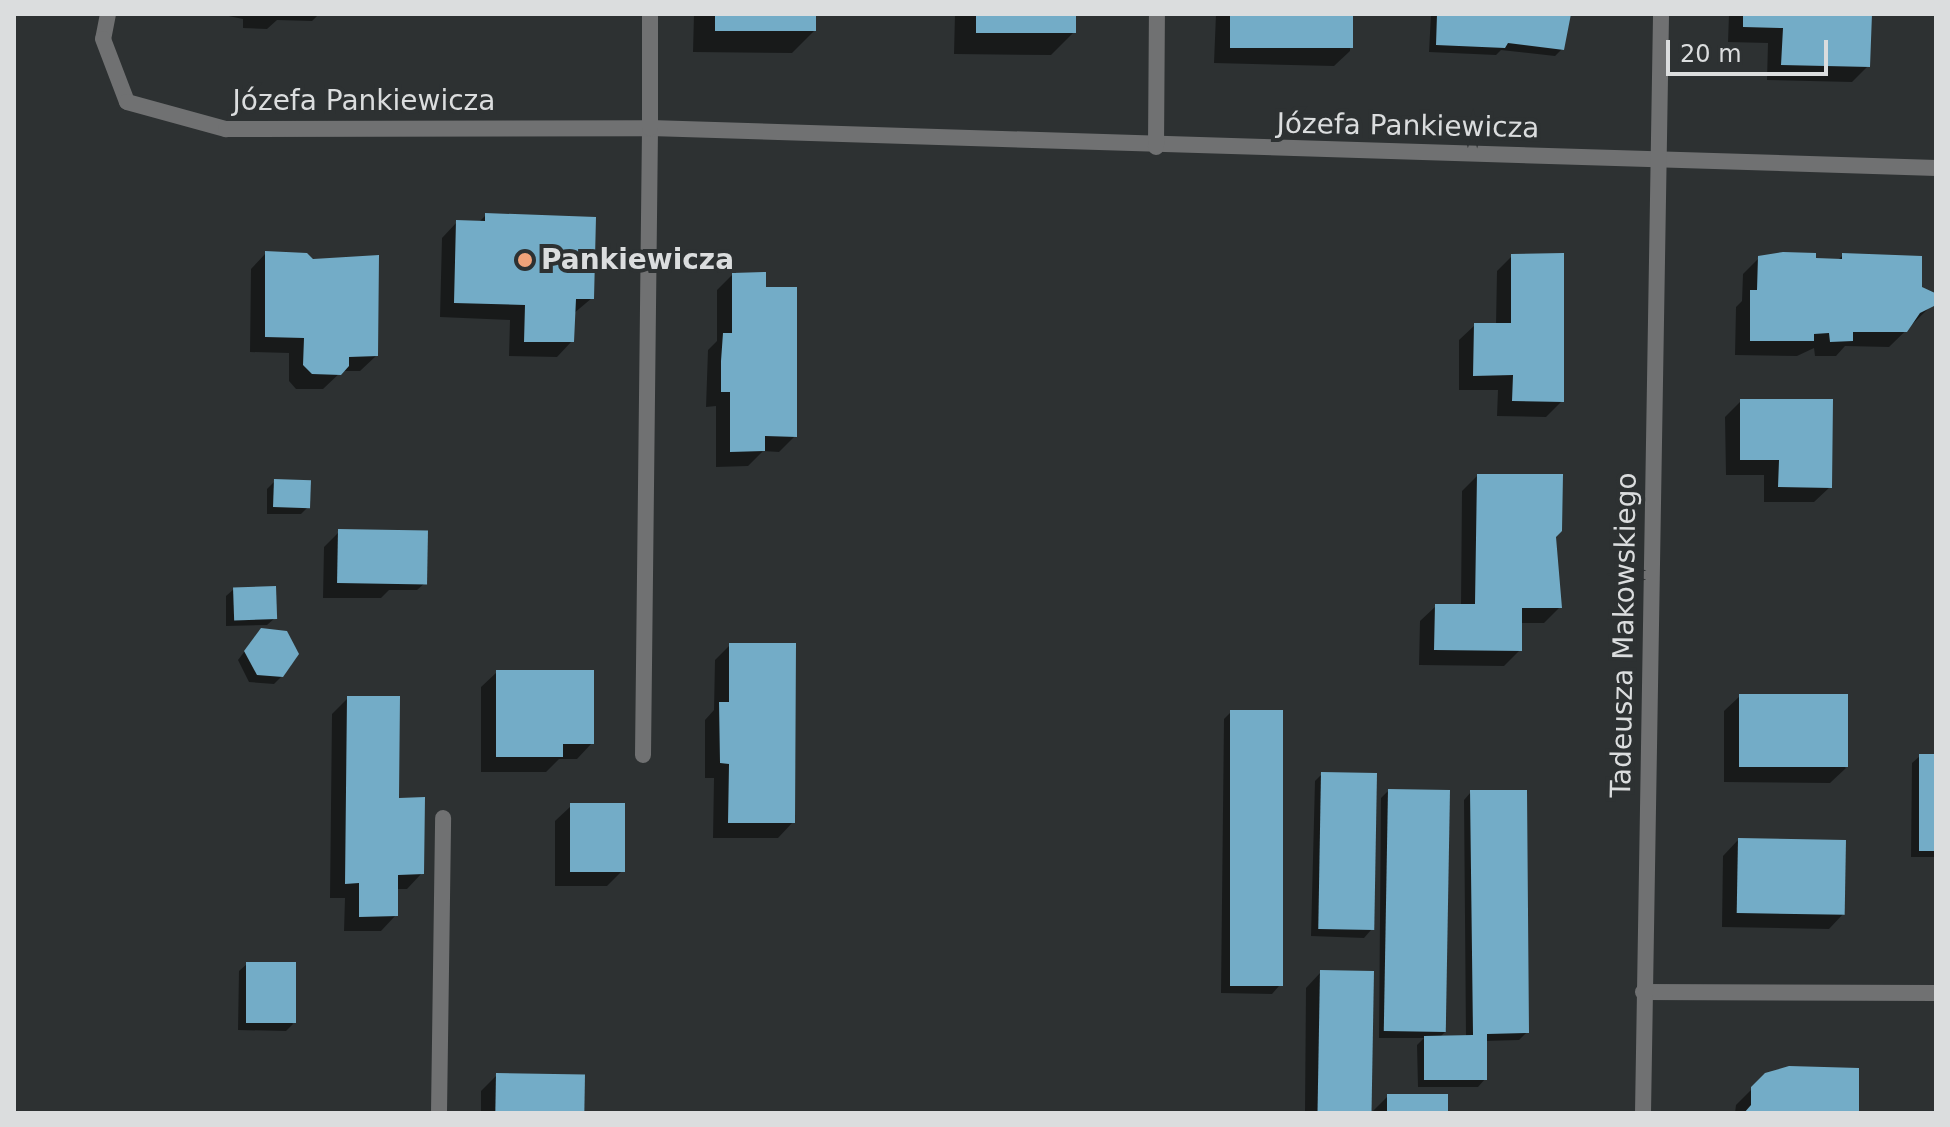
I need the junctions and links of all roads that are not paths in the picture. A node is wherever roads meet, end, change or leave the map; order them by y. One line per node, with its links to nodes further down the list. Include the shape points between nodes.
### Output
1 (108, 14): 5 (street, Józefa Pankiewicza, via 103,39 127,102 226,129)
2 (650, 14): 5 (street)
3 (1157, 14): 6 (street)
4 (1661, 14): 7 (street)
5 (650, 128): 6 (street, Józefa Pankiewicza); 9 (street)
6 (1156, 147): 7 (street, Józefa Pankiewicza)
7 (1660, 158): 8 (street, Józefa Pankiewicza); 11 (street, Tadeusza Makowskiego)
8 (1936, 168)
9 (643, 755)
10 (443, 818): 13 (street)
11 (1643, 992): 12 (street); 14 (street, Tadeusza Makowskiego)
12 (1936, 993)
13 (439, 1113)
14 (1643, 1113)

